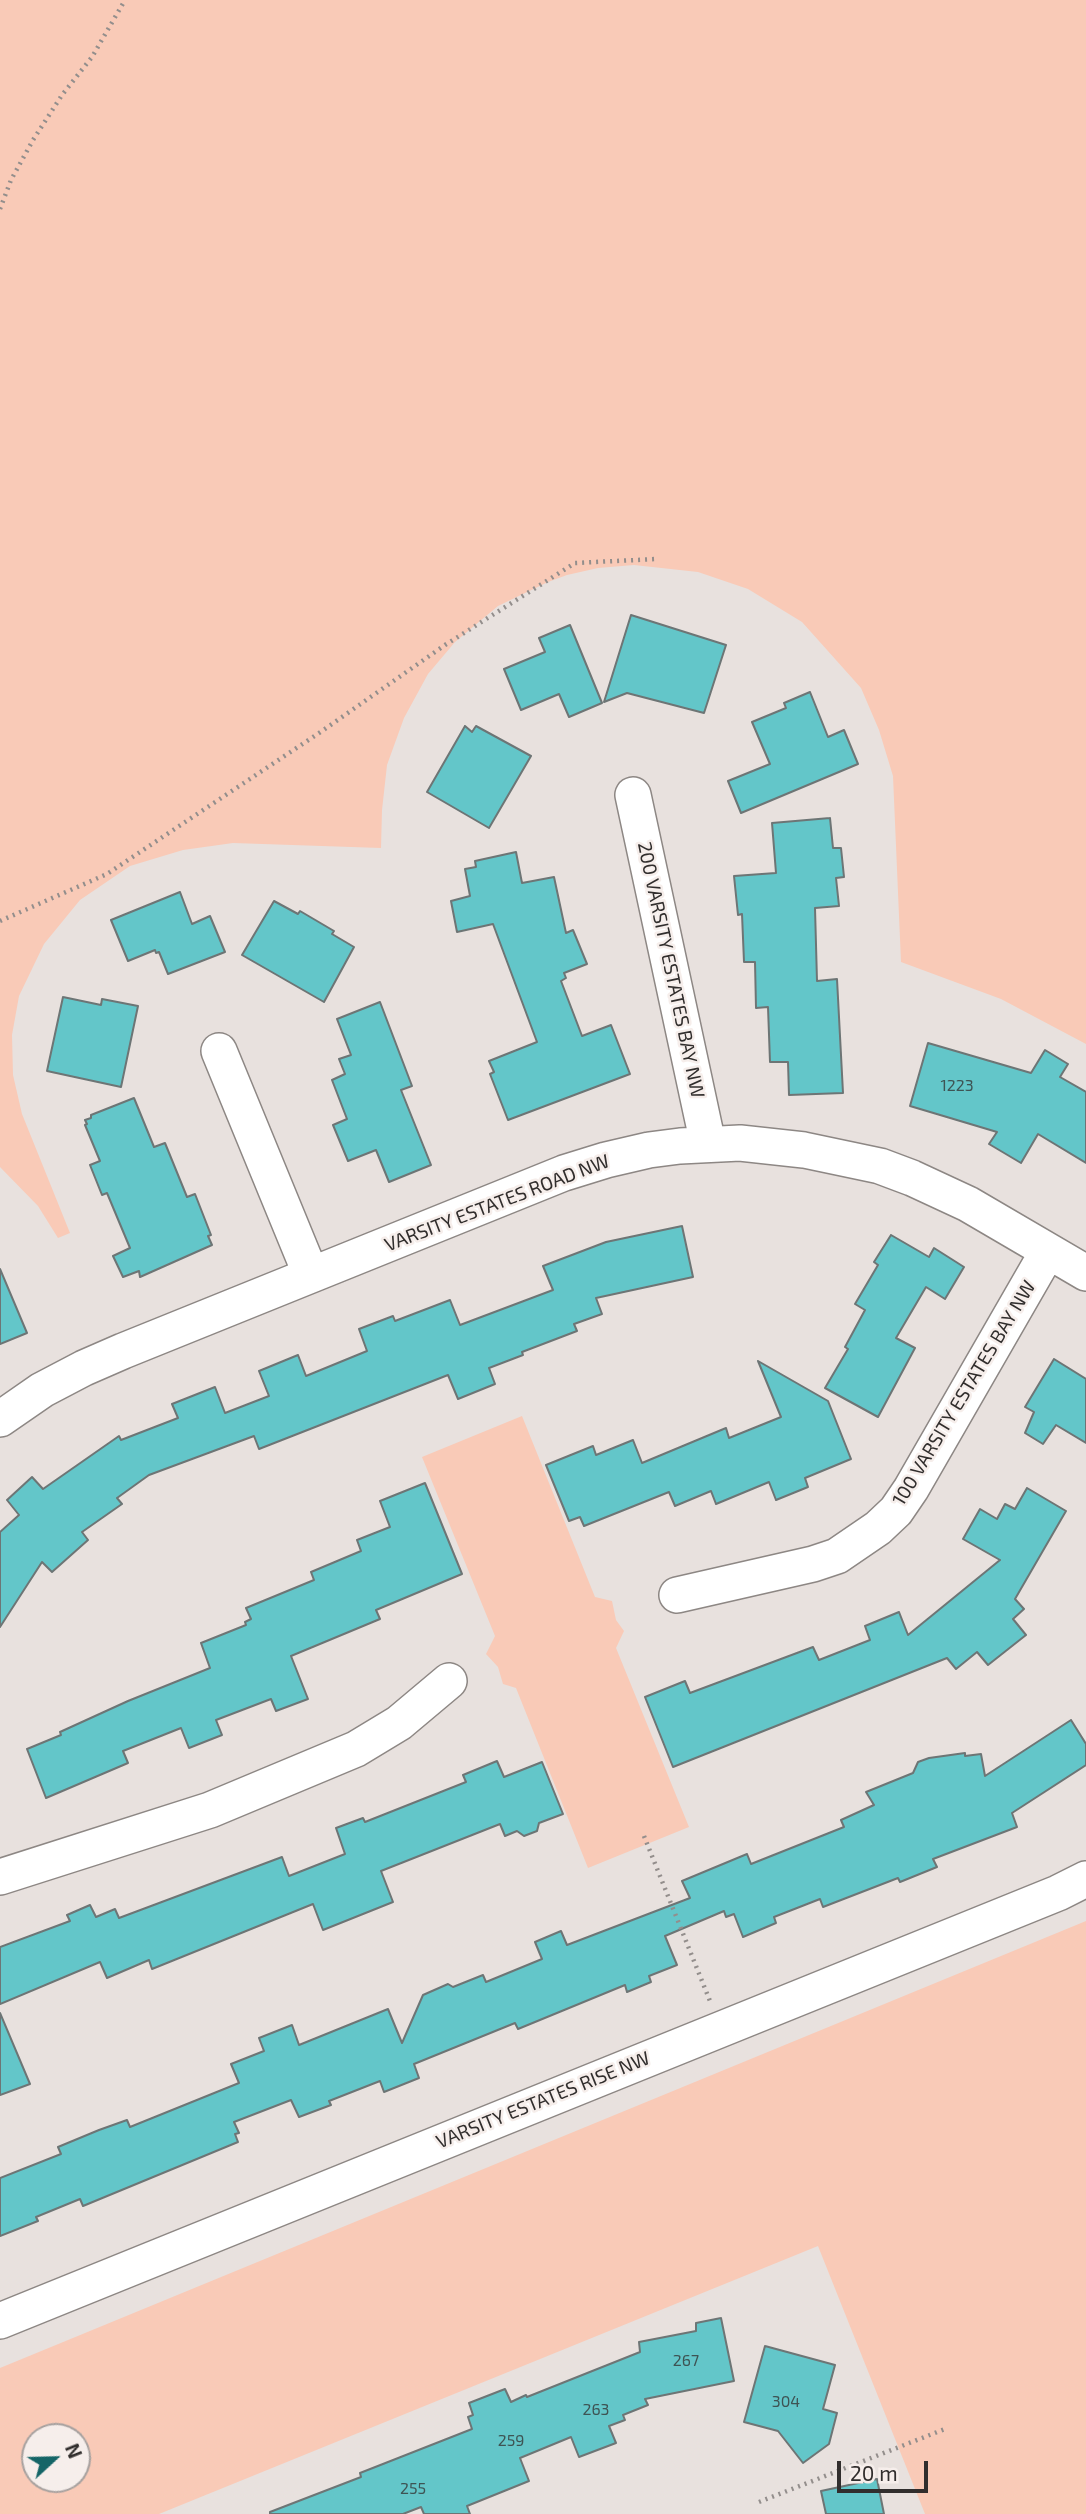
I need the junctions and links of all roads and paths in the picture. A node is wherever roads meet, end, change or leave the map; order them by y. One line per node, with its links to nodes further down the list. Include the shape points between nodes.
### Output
1 (125, 0): 2 (path, via 92,57 33,140)
2 (0, 209)
3 (656, 559): 5 (path, via 575,563 445,645 107,874)
4 (633, 795): 7 (street, 200 VARSITY ESTATES BAY NW)
5 (0, 921)
6 (219, 1051): 10 (street)
7 (708, 1144): 8 (street, VARSITY ESTATES ROAD NW, via 804,1150 880,1166 968,1204); 10 (street, VARSITY ESTATES ROAD NW, via 649,1150 574,1170)
8 (1048, 1251): 9 (street, VARSITY ESTATES ROAD NW); 12 (street, 100 VARSITY ESTATES BAY NW, via 911,1489 878,1528 836,1556 813,1564)
9 (1086, 1273)
10 (310, 1275): 11 (street, VARSITY ESTATES ROAD NW, via 84,1368)
11 (0, 1419)
12 (677, 1595)
13 (449, 1681): 15 (street, via 399,1723 356,1749 210,1810)
14 (644, 1836): 17 (path)
15 (0, 1877)
16 (1086, 1879): 17 (street, VARSITY ESTATES RISE NW)
17 (721, 2028): 18 (street, VARSITY ESTATES RISE NW)
18 (0, 2321)
19 (945, 2429): 20 (path)
20 (759, 2502)

